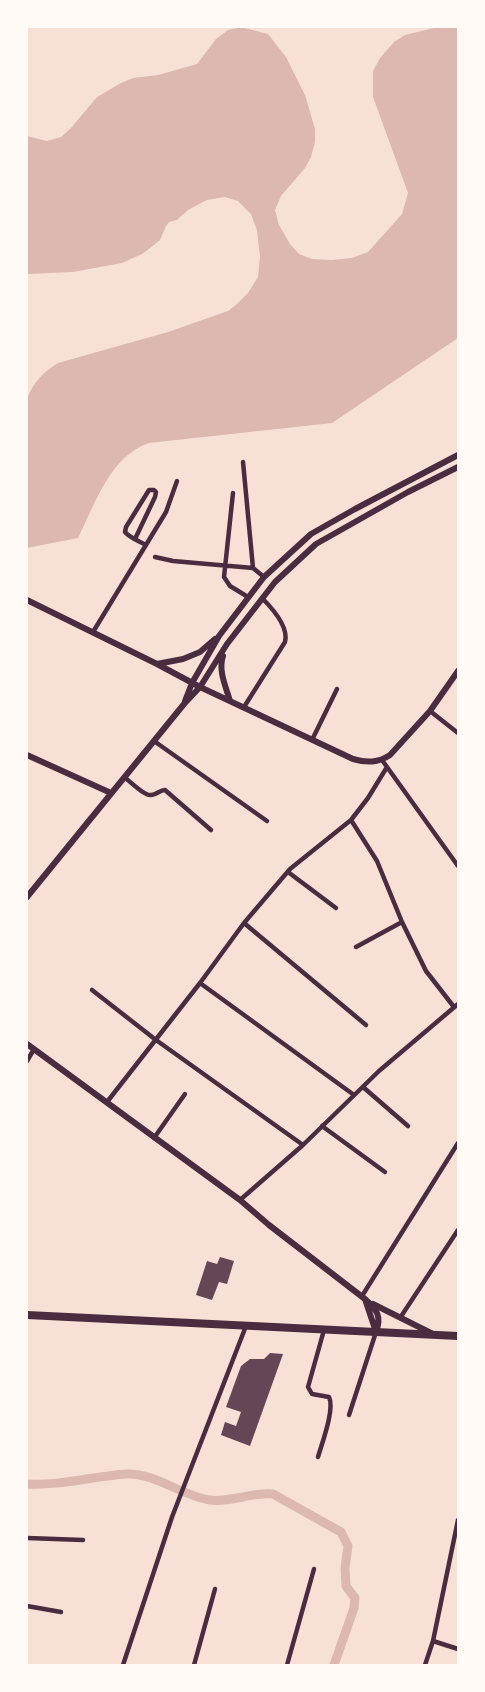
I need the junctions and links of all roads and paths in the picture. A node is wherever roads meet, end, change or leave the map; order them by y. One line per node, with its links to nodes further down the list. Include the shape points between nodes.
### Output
1 (458, 455): 11 (street, via 311,534)
2 (243, 462): 10 (street)
3 (458, 467): 13 (street, via 316,544)
4 (177, 482): 7 (street, via 166,512)
5 (233, 493): 9 (street)
6 (135, 539): 6 (street, via 125,532 126,527 149,489 154,490 155,497); 7 (street)
7 (146, 545): 15 (street)
8 (155, 557): 9 (street)
9 (225, 566): 10 (street); 12 (street, via 227,582)
10 (254, 568): 11 (street)
11 (264, 577): 12 (street)
12 (248, 597): 16 (street)
13 (262, 598): 17 (street); 25 (street, via 287,635)
14 (27, 600): 15 (street)
15 (93, 632): 18 (street)
16 (219, 636): 18 (street, via 200,652); 20 (street)
17 (227, 644): 21 (street); 23 (street, via 220,663)
18 (157, 664): 20 (street)
19 (458, 671): 26 (street)
20 (192, 683): 21 (street); 24 (street)
21 (200, 687): 23 (street); 24 (street)
22 (337, 689): 28 (street)
23 (230, 701): 25 (street)
24 (184, 704): 29 (street)
25 (244, 707): 28 (street)
26 (430, 711): 27 (street); 31 (street)
27 (458, 733)
28 (312, 740): 31 (street, via 363,762)
29 (154, 741): 33 (street); 35 (street)
30 (27, 755): 34 (street)
31 (382, 760): 32 (street)
32 (387, 767): 36 (street); 38 (street)
33 (124, 777): 34 (street); 37 (street, via 147,795 165,790)
34 (111, 793): 40 (street)
35 (267, 820)
36 (351, 820): 39 (street); 42 (street, via 377,861)
37 (211, 830)
38 (458, 866)
39 (288, 872): 41 (street); 43 (street)
40 (27, 897)
41 (336, 908)
42 (402, 922): 44 (street); 47 (street, via 426,971)
43 (244, 923): 45 (street); 48 (street)
44 (356, 947)
45 (200, 983): 49 (street); 55 (street)
46 (92, 990): 49 (street)
47 (456, 1005): 53 (street)
48 (366, 1025)
49 (156, 1040): 56 (street); 61 (street)
50 (27, 1044): 51 (street)
51 (34, 1049): 52 (street); 56 (street)
52 (27, 1061)
53 (363, 1087): 55 (street); 58 (street)
54 (185, 1094): 59 (street)
55 (354, 1095): 57 (street)
56 (107, 1102): 59 (street)
57 (322, 1126): 61 (street); 62 (street)
58 (408, 1126)
59 (154, 1138): 63 (street)
60 (458, 1143): 65 (street)
61 (303, 1145): 63 (street)
62 (385, 1172)
63 (240, 1200): 65 (street)
64 (458, 1230): 67 (street)
65 (363, 1298): 67 (street); 70 (street, via 379,1317)
66 (27, 1316): 68 (main road)
67 (400, 1318): 71 (street)
68 (246, 1326): 69 (main road); 84 (street, via 185,1484)
69 (324, 1330): 70 (main road); 74 (street, via 308,1386 312,1394 329,1397 331,1402)
70 (376, 1332): 71 (main road); 73 (street)
71 (435, 1335): 72 (main road)
72 (458, 1336)
73 (349, 1415)
74 (318, 1457)
75 (458, 1520): 82 (street)
76 (27, 1538): 77 (street)
77 (83, 1540)
78 (314, 1569): 86 (street)
79 (215, 1589): 85 (street)
80 (27, 1606): 81 (street)
81 (61, 1612)
82 (433, 1641): 83 (street); 87 (street)
83 (458, 1648)
84 (123, 1665)
85 (194, 1665)
86 (287, 1665)
87 (425, 1665)

